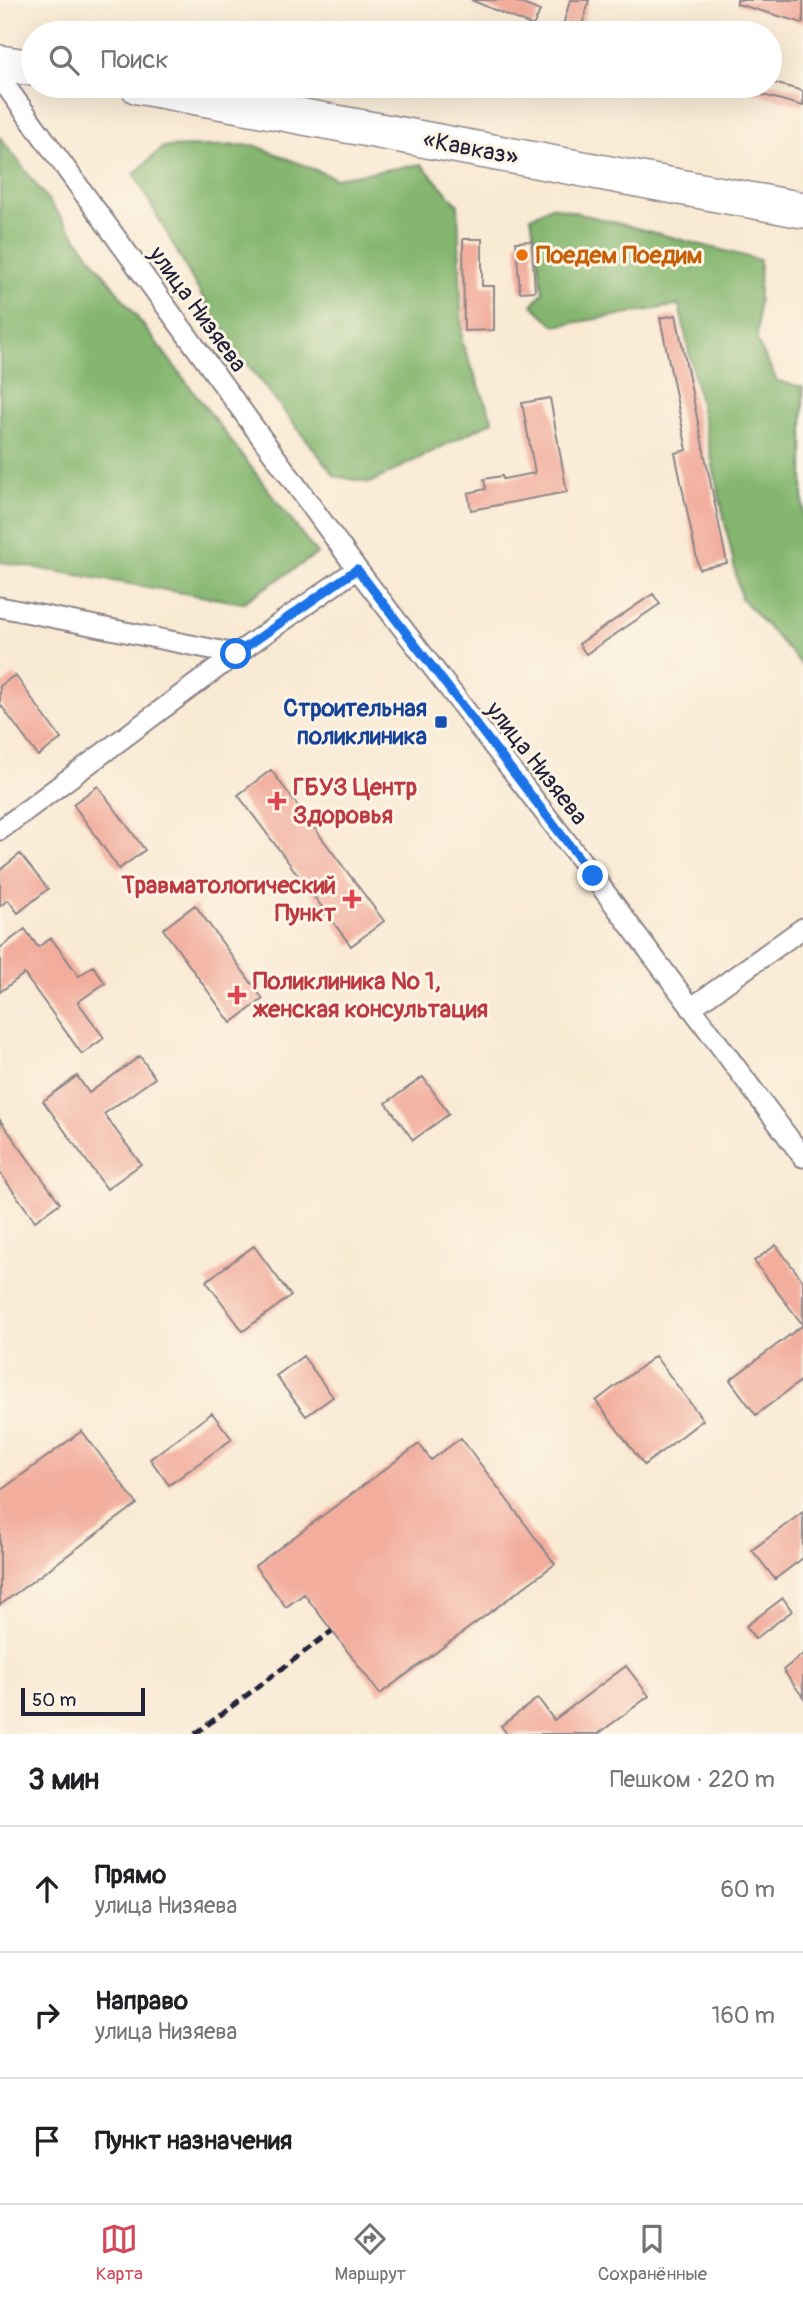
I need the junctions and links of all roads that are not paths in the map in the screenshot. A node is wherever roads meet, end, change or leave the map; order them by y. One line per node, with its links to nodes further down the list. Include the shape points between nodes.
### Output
1 (0, 63): 2 (highway)
2 (21, 66)
3 (0, 78): 6 (street, улица Низяева)
4 (202, 98): 5 (highway, «Кавказ»)
5 (803, 210)
6 (357, 569): 8 (street); 11 (street, улица Низяева)
7 (0, 607): 8 (street)
8 (236, 654): 9 (street)
9 (0, 830)
10 (803, 928): 11 (street)
11 (691, 1008): 12 (street, улица Низяева)
12 (803, 1157)

